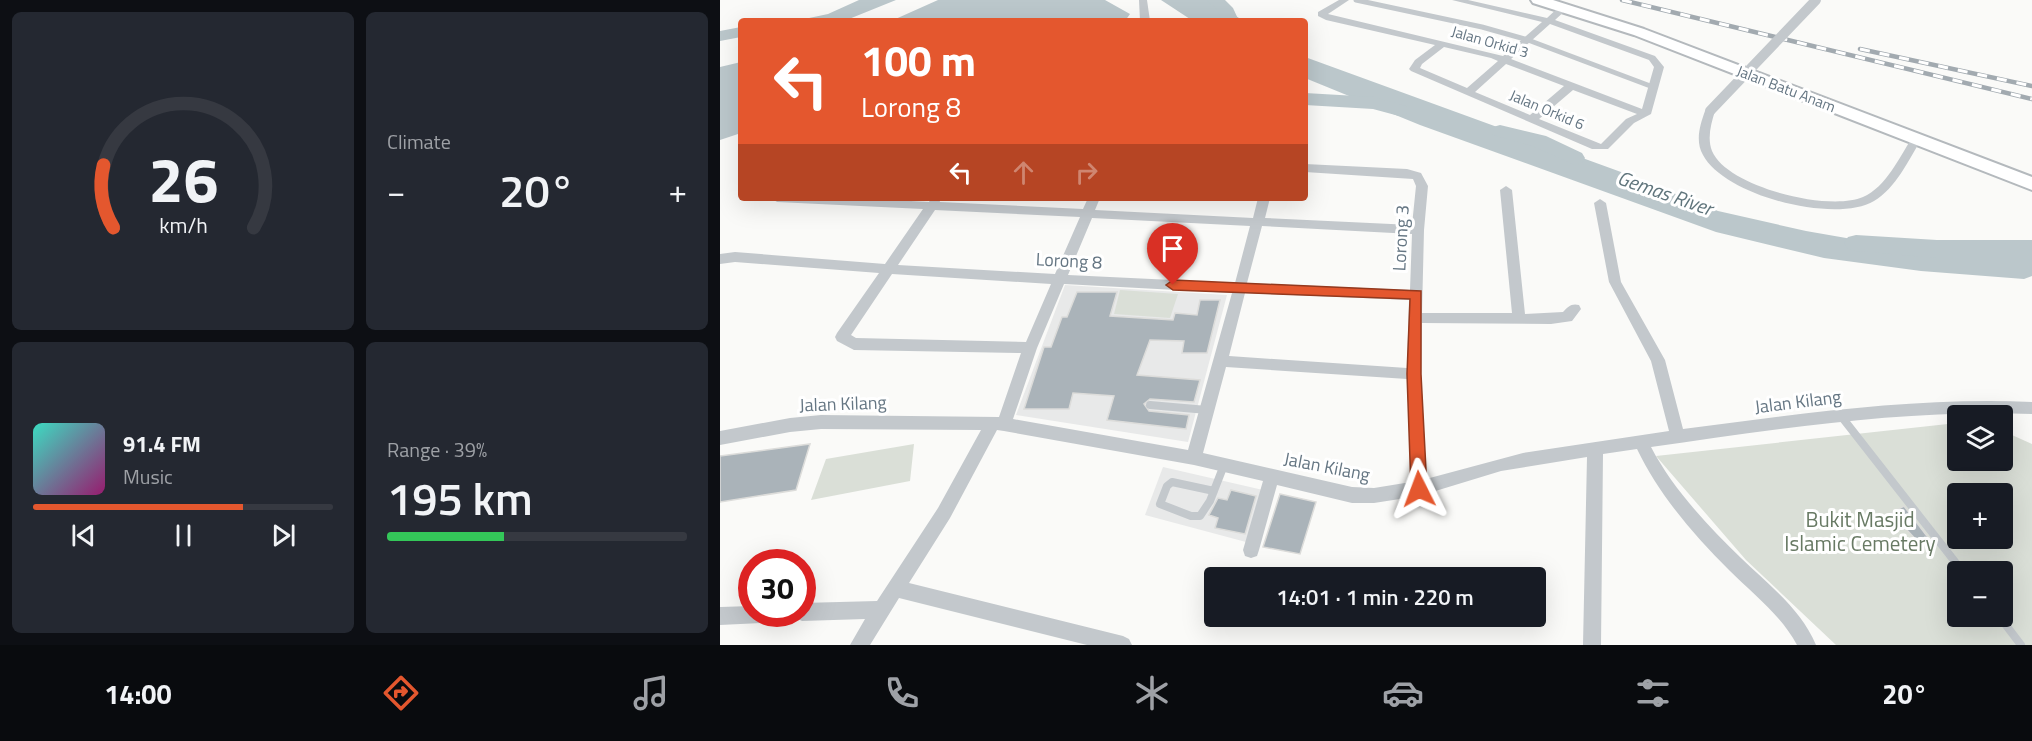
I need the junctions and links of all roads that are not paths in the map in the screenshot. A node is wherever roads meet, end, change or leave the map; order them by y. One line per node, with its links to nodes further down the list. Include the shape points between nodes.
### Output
1 (1143, 0): 8 (street)
2 (1345, 0): 11 (street, Jalan Orkid 3, via 1321,14)
3 (1356, 0): 10 (lane)
4 (1456, 0): 9 (street)
5 (1538, 0): 7 (highway, Jalan Batu Anam)
6 (1816, 0): 18 (street, bridge, via 1710,111 1702,132 1709,157 1738,182 1785,199 1829,208 1867,201 1887,185)
7 (1564, 7): 9 (street); 18 (highway, Jalan Batu Anam, via 1639,32)
8 (1146, 18)
9 (1549, 21): 10 (street); 14 (street, via 1657,62)
10 (1528, 40): 12 (street); 14 (lane)
11 (1443, 44): 12 (street, Jalan Orkid 3); 15 (street, Jalan Orkid 6, via 1414,69)
12 (1506, 60): 13 (street, Jalan Orkid 3); 15 (street)
13 (1572, 85): 16 (street, Jalan Orkid 3); 17 (street)
14 (1653, 87): 16 (street)
15 (1468, 93): 17 (street, Jalan Orkid 6)
16 (1646, 114): 17 (street, Jalan Orkid 6, via 1630,121 1600,148)
17 (1532, 119)
18 (1916, 140): 20 (highway, Jalan Batu Anam)
19 (1308, 168): 29 (street, Lorong 3, via 1417,176 1422,186)
20 (2032, 184)
21 (1506, 190): 37 (street)
22 (895, 201): 25 (street)
23 (1093, 201): 27 (street)
24 (1263, 201): 28 (street)
25 (934, 202): 27 (street); 31 (street)
26 (1600, 202): 47 (street, via 1615,282 1658,360)
27 (1086, 215): 28 (street); 32 (street)
28 (1259, 221): 29 (street); 33 (street)
29 (1418, 230): 34 (street, Lorong 3)
30 (720, 259): 31 (street, Lorong 8)
31 (887, 270): 32 (street, Lorong 8); 38 (street, via 844,331 842,337 846,342)
32 (1059, 279): 33 (street, Lorong 8); 38 (street)
33 (1241, 288): 34 (street, Lorong 8); 39 (street)
34 (1416, 295): 36 (street, Lorong 3)
35 (1574, 309): 37 (street, via 1568,317)
36 (1416, 318): 37 (street); 40 (street, Lorong 3)
37 (1519, 319)
38 (1030, 348): 45 (street)
39 (1221, 361): 40 (street); 43 (street)
40 (1414, 374): 53 (street, Lorong 3)
41 (1150, 405): 43 (lane)
42 (2032, 408): 44 (street, Jalan Kilang, via 1954,408)
43 (1207, 411): 50 (street)
44 (1841, 416): 47 (street, Jalan Kilang); 56 (lane)
45 (999, 424): 46 (street, Jalan Kilang, via 821,422); 50 (street, Jalan Kilang); 57 (street)
46 (720, 438)
47 (1678, 438): 48 (street, Jalan Kilang)
48 (1641, 442): 49 (street, Jalan Kilang); 66 (street, via 1654,471 1680,506 1783,610)
49 (1595, 449): 53 (street, Jalan Kilang, via 1503,463); 65 (street)
50 (1194, 459): 51 (street, Jalan Kilang)
51 (1224, 465): 52 (street, Jalan Kilang); 54 (lane)
52 (1272, 476): 53 (street, Jalan Kilang, via 1352,495 1397,494); 55 (street)
53 (1419, 489)
54 (1214, 491): 54 (lane, via 1205,513 1197,517 1160,504 1172,482)
55 (1251, 550)
56 (1954, 561)
57 (895, 588): 58 (street); 64 (street)
58 (879, 610): 59 (street); 63 (street)
59 (816, 612)
60 (738, 615): 61 (street)
61 (720, 616)
62 (2007, 627): 67 (lane)
63 (859, 645)
64 (1123, 645)
65 (1592, 645)
66 (1807, 645)
67 (2021, 645)

